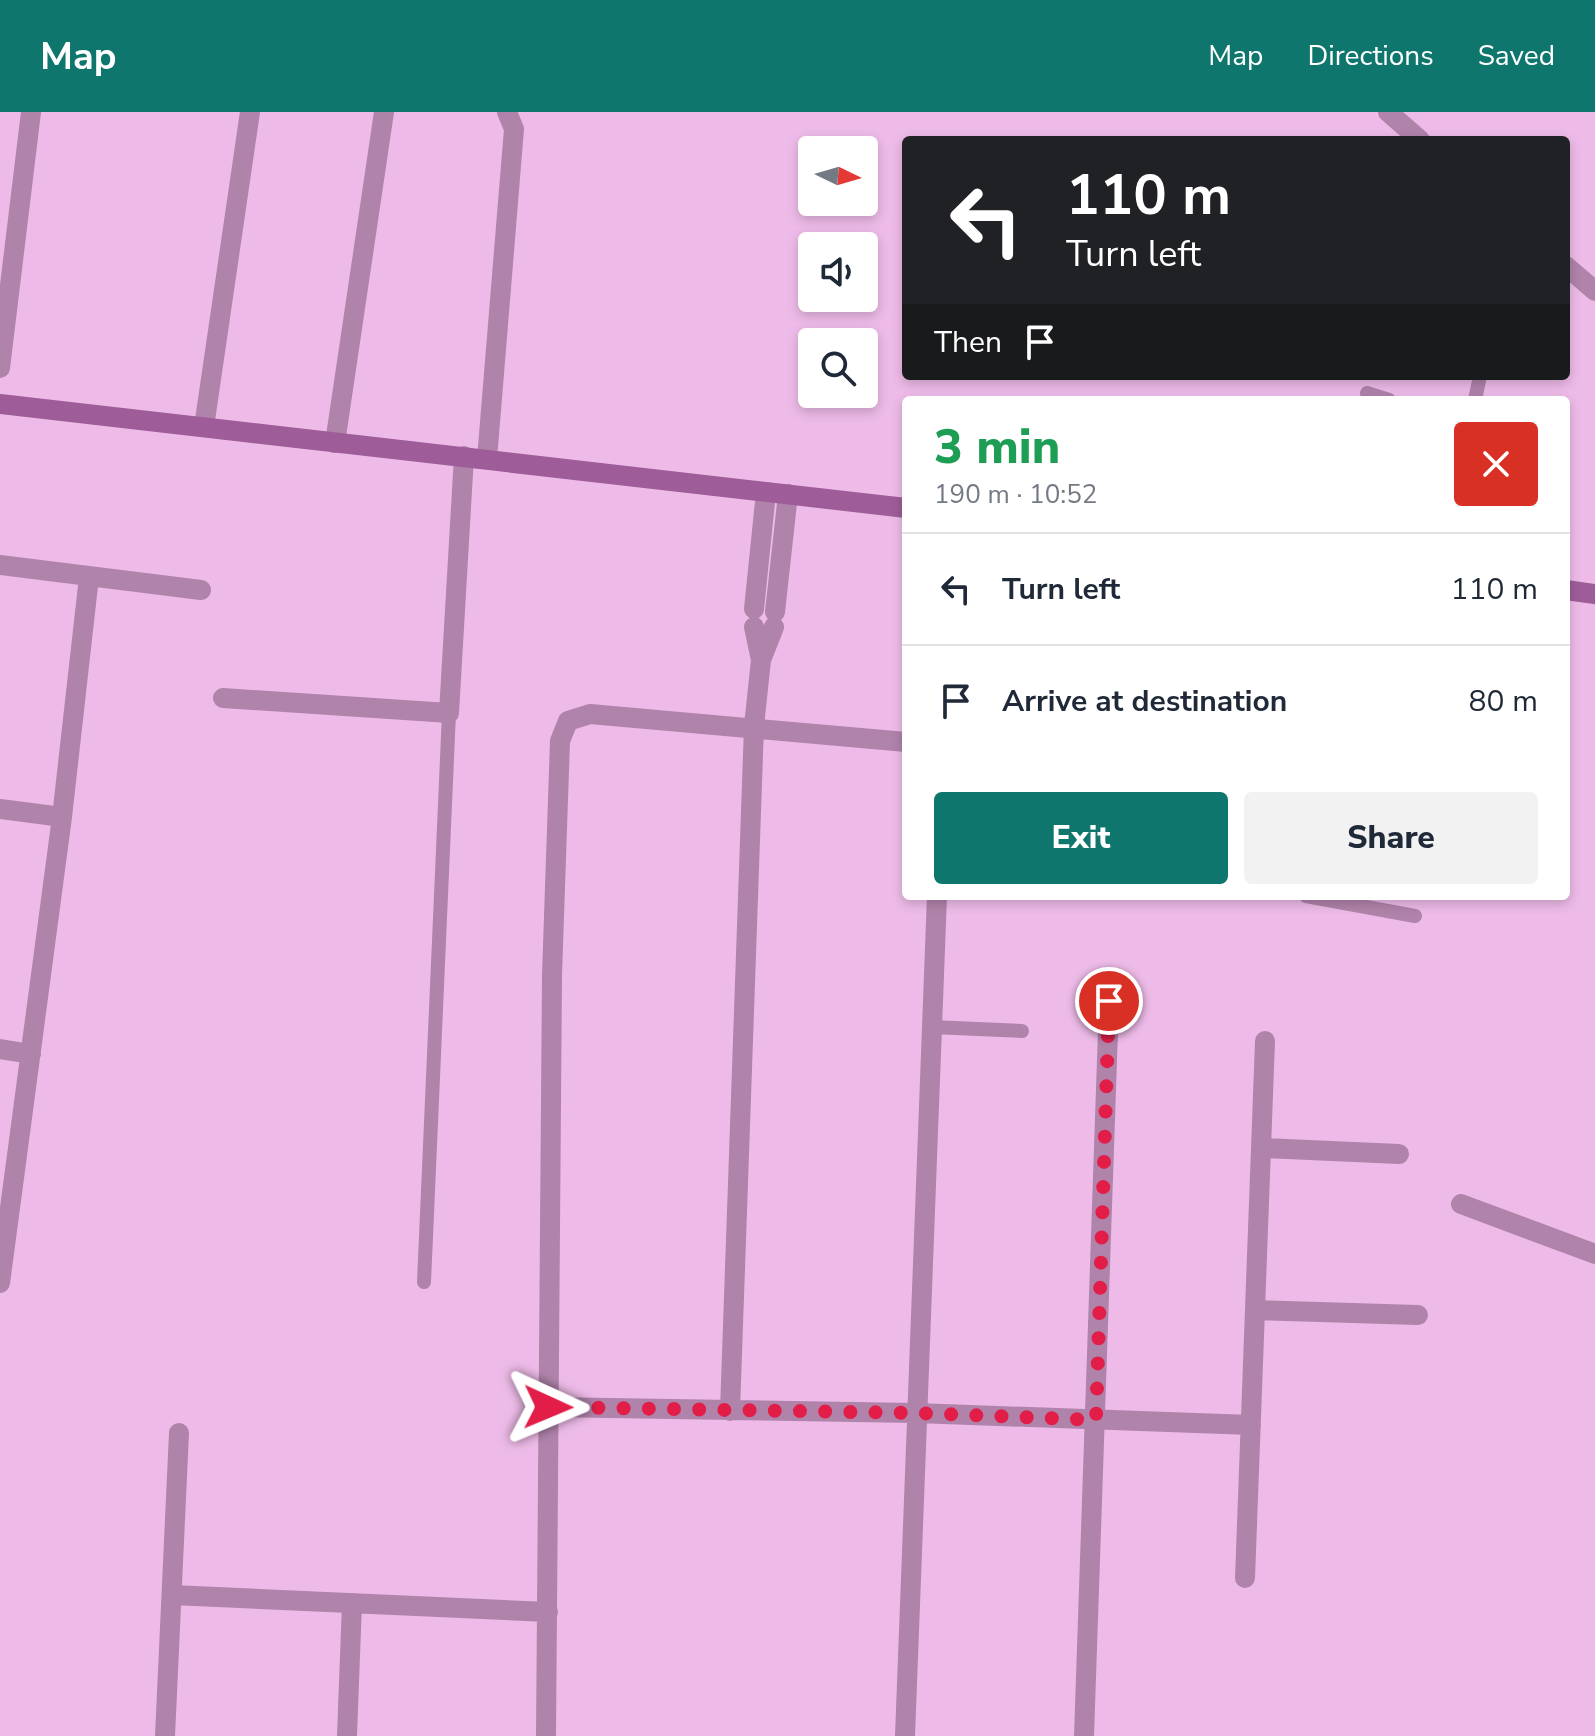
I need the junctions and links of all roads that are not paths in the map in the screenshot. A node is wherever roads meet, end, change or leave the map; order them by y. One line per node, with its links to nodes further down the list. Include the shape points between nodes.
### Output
1 (31, 112): 9 (street)
2 (250, 112): 13 (street)
3 (384, 112): 14 (street)
4 (507, 112): 16 (street, via 514,129)
5 (1388, 112): 6 (street)
6 (1415, 136)
7 (1570, 269): 8 (street)
8 (1595, 291)
9 (0, 368)
10 (1367, 393): 11 (lane)
11 (1376, 396)
12 (0, 404): 13 (main road)
13 (204, 427): 14 (main road)
14 (335, 443): 15 (main road)
15 (464, 456): 16 (main road); 27 (street)
16 (487, 459): 17 (main road)
17 (766, 492): 18 (main road); 25 (street)
18 (788, 494): 19 (main road); 25 (street)
19 (902, 508)
20 (0, 565): 21 (street)
21 (89, 577): 22 (street); 31 (street)
22 (201, 590)
23 (1570, 591): 24 (main road)
24 (1595, 594)
25 (764, 619): 28 (street)
26 (223, 698): 27 (street)
27 (449, 713): 45 (lane)
28 (754, 726): 29 (street); 49 (street, via 590,714 568,721 560,741); 50 (street)
29 (902, 742)
30 (0, 809): 31 (street)
31 (62, 817): 40 (street)
32 (937, 900): 36 (street)
33 (1328, 900): 34 (lane)
34 (1415, 916)
35 (1109, 1001): 52 (street)
36 (932, 1027): 37 (lane); 51 (street)
37 (1022, 1031)
38 (1265, 1041): 41 (street)
39 (0, 1049): 40 (street)
40 (31, 1054): 46 (street)
41 (1263, 1148): 42 (street); 47 (street)
42 (1399, 1154)
43 (1461, 1204): 44 (street)
44 (1595, 1254)
45 (424, 1282)
46 (0, 1283)
47 (1256, 1310): 48 (street); 53 (street)
48 (1418, 1315)
49 (548, 1407): 50 (street); 58 (street)
50 (730, 1411): 51 (street)
51 (916, 1413): 52 (street); 62 (street)
52 (1096, 1420): 53 (street); 63 (street)
53 (1251, 1425): 55 (street)
54 (179, 1433): 56 (street)
55 (1245, 1578)
56 (172, 1595): 57 (street); 59 (street)
57 (352, 1603): 58 (street); 60 (street)
58 (548, 1612): 61 (street)
59 (165, 1736)
60 (347, 1736)
61 (546, 1736)
62 (905, 1736)
63 (1084, 1736)

